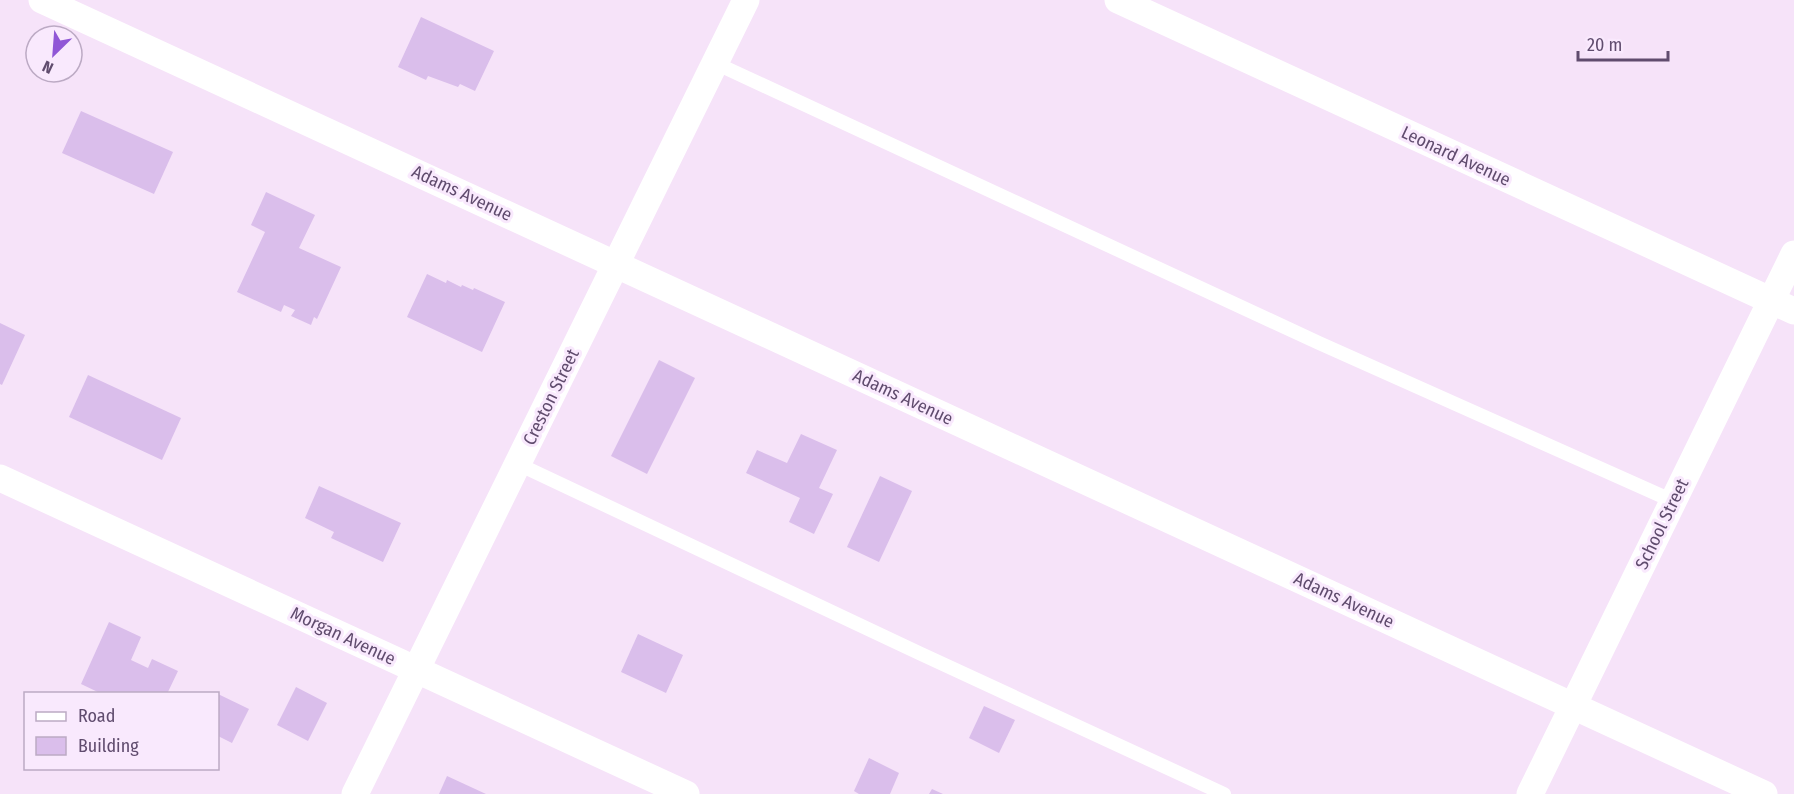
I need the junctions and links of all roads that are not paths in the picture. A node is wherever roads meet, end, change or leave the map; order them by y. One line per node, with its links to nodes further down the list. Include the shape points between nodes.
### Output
1 (42, 0): 6 (street, Adams Avenue)
2 (746, 0): 4 (street, Creston Street)
3 (1118, 0): 7 (street, Leonard Avenue)
4 (715, 63): 6 (street, Creston Street); 10 (lane, via 1319,343)
5 (1794, 254): 7 (street, School Street)
6 (617, 265): 8 (street, Creston Street); 12 (street, Adams Avenue)
7 (1783, 306): 10 (street, School Street)
8 (518, 464): 11 (street, Creston Street); 15 (lane)
9 (0, 478): 11 (street, Morgan Avenue)
10 (1673, 501): 12 (street, School Street)
11 (417, 670): 13 (street, Creston Street); 14 (street, Morgan Avenue)
12 (1573, 706): 16 (street, School Street); 17 (street, Adams Avenue)
13 (355, 794)
14 (686, 794)
15 (1224, 794)
16 (1530, 794)
17 (1764, 794)

